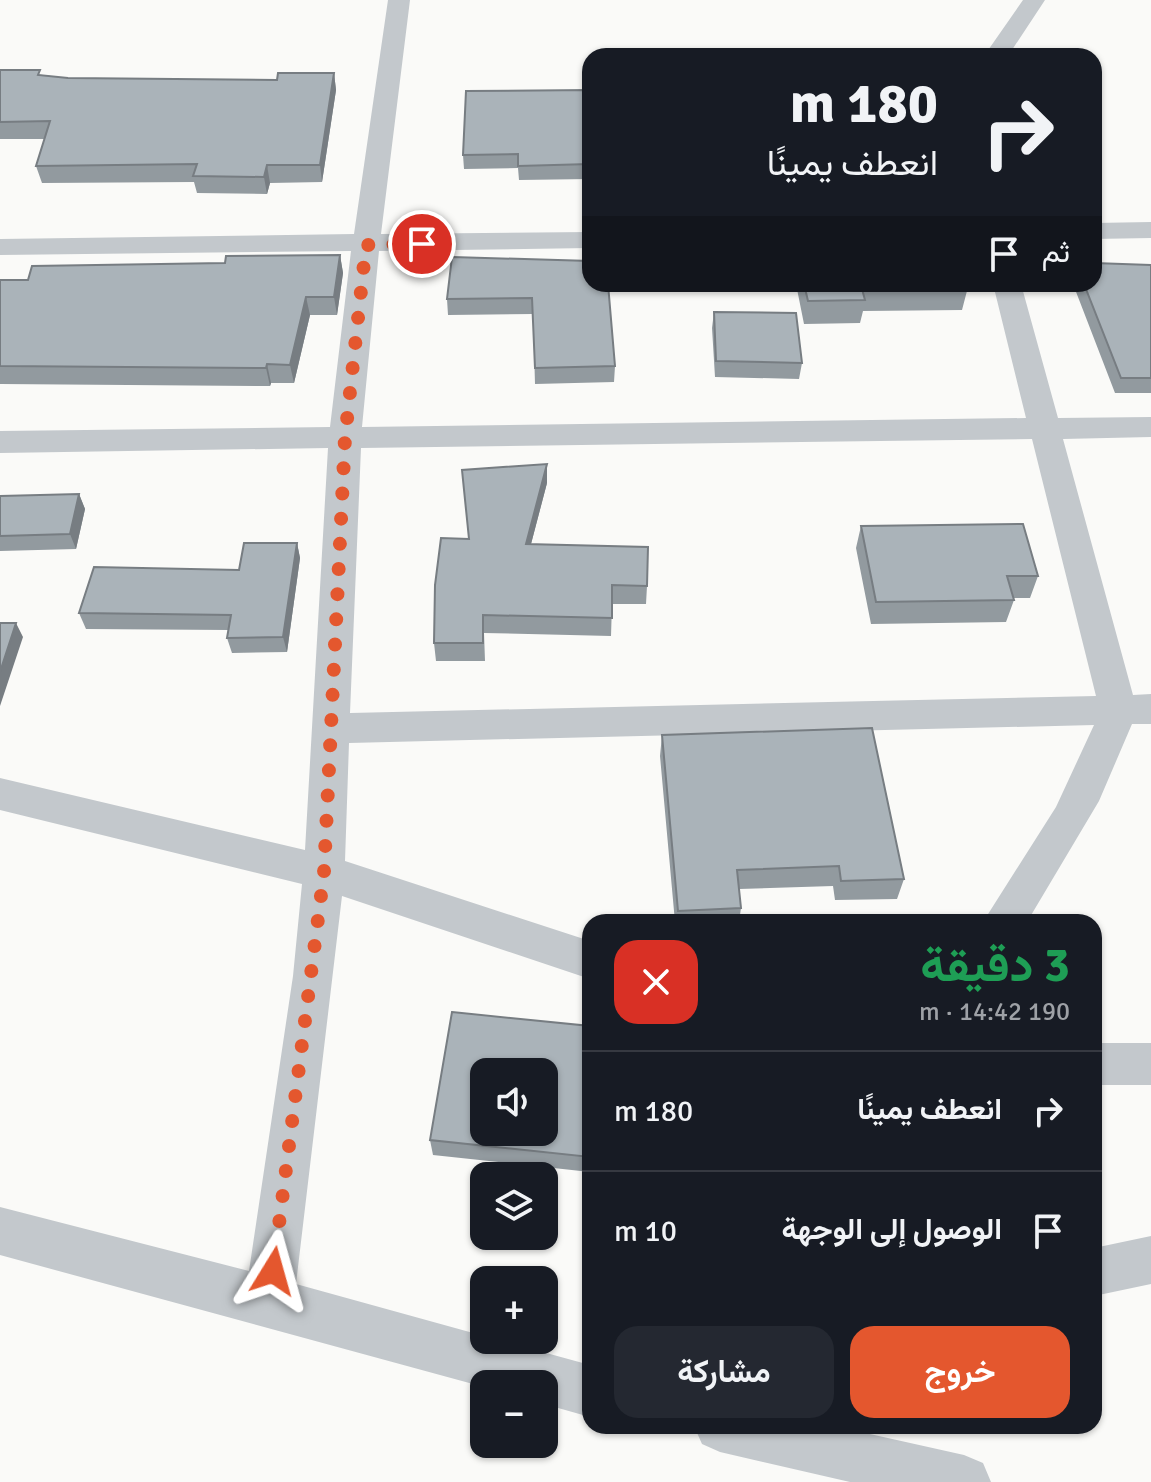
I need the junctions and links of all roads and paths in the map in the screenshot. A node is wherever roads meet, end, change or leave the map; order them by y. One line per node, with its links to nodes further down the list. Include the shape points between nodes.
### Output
1 (399, 0): 7 (street)
2 (1034, 0): 3 (street)
3 (1001, 48)
4 (1151, 230): 5 (street)
5 (1102, 231)
6 (582, 240): 7 (street)
7 (366, 245): 8 (street); 12 (street)
8 (0, 247)
9 (1009, 292): 10 (street)
10 (1043, 427): 11 (street); 12 (street); 14 (street)
11 (1151, 427)
12 (345, 438): 13 (street); 15 (street)
13 (0, 442)
14 (1134, 709): 15 (street); 18 (street)
15 (331, 728): 17 (street)
16 (0, 794): 17 (street)
17 (324, 872): 19 (street); 25 (street)
18 (1010, 914)
19 (582, 957)
20 (1102, 1064): 21 (street)
21 (1151, 1064)
22 (0, 1231): 25 (street)
23 (1151, 1260): 24 (street)
24 (1102, 1270)
25 (269, 1301): 26 (street)
26 (582, 1389)
27 (755, 1434): 28 (street)
28 (964, 1482)

